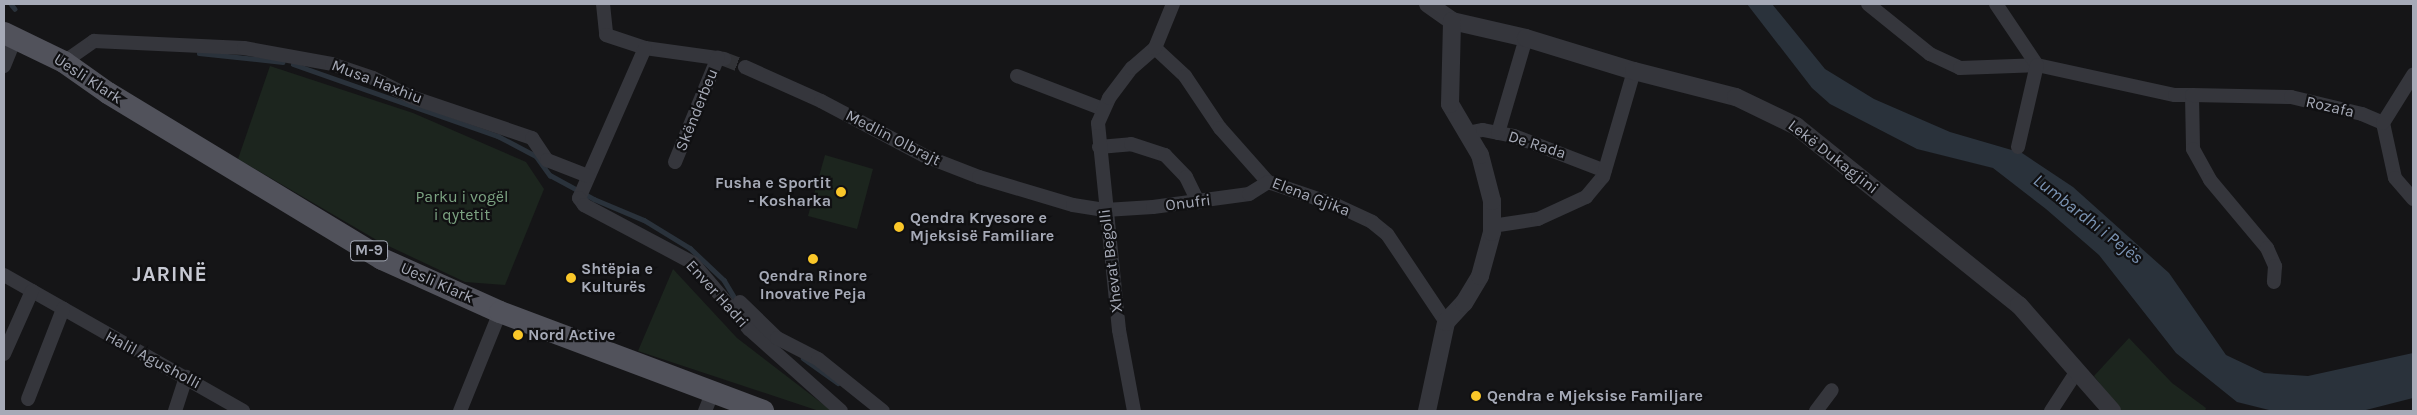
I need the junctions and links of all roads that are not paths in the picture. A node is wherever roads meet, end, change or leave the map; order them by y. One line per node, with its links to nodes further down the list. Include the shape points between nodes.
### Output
1 (603, 4): 9 (street, via 606,35)
2 (1173, 4): 10 (street, Xhevat Begolli)
3 (1428, 4): 6 (street, Lekë Dukagjini)
4 (1868, 4): 13 (street, Rozafa, via 1930,54 1960,68)
5 (1996, 4): 13 (street)
6 (1452, 22): 8 (street, Lekë Dukagjini); 21 (street, via 1450,104)
7 (10, 35): 11 (main road, Uesli Klark / M-9); 12 (street)
8 (1526, 38): 15 (street, Lekë Dukagjini); 22 (street)
9 (645, 48): 25 (street, Skënderbeu, via 721,58); 28 (street)
10 (1155, 48): 19 (street, Xhevat Begolli, via 1132,68); 27 (street, Elena Gjika, via 1184,76 1220,128)
11 (64, 62): 28 (street, Musa Haxhiu, via 94,40 244,48 332,64 373,78 411,97 532,138 547,160); 38 (main road, Uesli Klark / M-9, via 108,93 382,258)
12 (4, 66)
13 (2037, 66): 18 (street, Rozafa, via 2175,95); 24 (street)
14 (745, 67): 31 (street, Medlin Olbrajt, via 821,101 899,145 962,171 1074,206)
15 (1634, 71): 26 (street); 41 (street, Lekë Dukagjini, via 1736,97 1796,126 2019,305)
16 (2413, 75): 20 (street)
17 (1017, 76): 19 (street)
18 (2192, 95): 20 (street, Rozafa, via 2292,97 2362,114); 34 (street, via 2193,149 2210,180 2267,248 2275,266)
19 (1103, 110): 23 (street, Xhevat Begolli, via 1098,123)
20 (2383, 123): 29 (street, via 2395,178)
21 (1467, 133): 22 (street, De Rada, via 1483,130); 32 (street, via 1480,155 1492,201)
22 (1498, 133): 26 (street, De Rada, via 1560,151)
23 (1099, 147): 30 (street, via 1131,144 1165,155 1186,176); 31 (street, Xhevat Begolli)
24 (2018, 147)
25 (676, 162)
26 (1605, 171): 32 (street, via 1586,197 1564,210 1538,219)
27 (1268, 182): 30 (street, Onufri, via 1249,194); 39 (street, Elena Gjika, via 1336,205 1372,222 1387,234)
28 (584, 186): 50 (street, Enver Hadri, via 584,205 693,263 749,329)
29 (2413, 199)
30 (1198, 202): 31 (street, Onufri)
31 (1105, 210): 52 (street, Xhevat Begolli, via 1114,261 1119,330)
32 (1492, 226): 39 (street, via 1480,276 1464,304)
33 (4, 275): 35 (street, Halil Agusholli)
34 (2274, 282)
35 (32, 291): 37 (street, Halil Agusholli); 40 (street)
36 (740, 302): 51 (street, Enver Hadri, via 777,338 818,359)
37 (63, 309): 42 (street, Halil Agusholli); 44 (street)
38 (500, 312): 45 (main road, Uesli Klark / M-9); 48 (street)
39 (1446, 322): 53 (street)
40 (4, 354)
41 (2077, 371): 55 (street); 56 (street, Lekë Dukagjini)
42 (186, 377): 46 (street); 47 (street, Halil Agusholli)
43 (1832, 390): 54 (street)
44 (28, 399)
45 (709, 401): 49 (main road, Uesli Klark / M-9)
46 (175, 411)
47 (243, 411)
48 (460, 411)
49 (763, 411)
50 (841, 411)
51 (884, 411)
52 (1134, 411)
53 (1427, 411)
54 (1816, 411)
55 (2051, 411)
56 (2112, 411)

